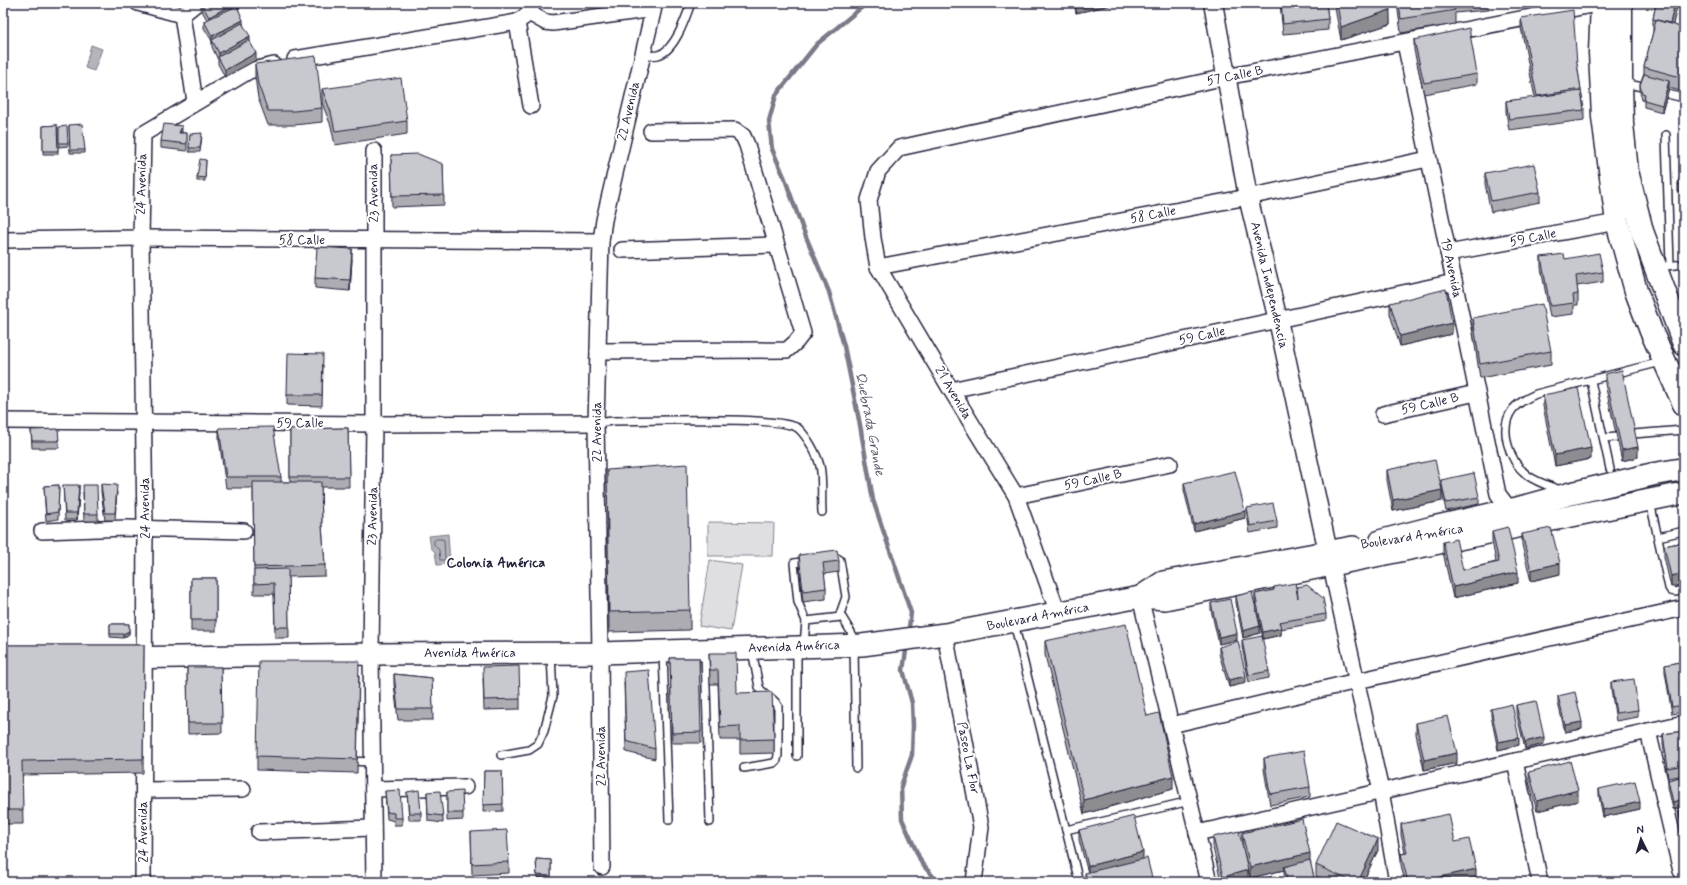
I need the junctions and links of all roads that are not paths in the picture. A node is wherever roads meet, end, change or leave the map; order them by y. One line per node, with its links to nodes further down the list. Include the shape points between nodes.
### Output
1 (138, 3): 9 (street)
2 (197, 3): 9 (street)
3 (691, 3): 12 (lane, via 683,26 667,50 659,55)
4 (1213, 3): 13 (street, Avenida Independencia)
5 (1602, 3): 11 (street, 57 Calle B); 26 (main road, via 1600,52 1603,117)
6 (1620, 3): 14 (main road)
7 (654, 6): 8 (street, via 553,24 545,22); 12 (street, 22 Avenida)
8 (531, 8): 10 (street)
9 (182, 15): 18 (street)
10 (517, 22): 18 (street, via 290,60 249,72); 19 (street)
11 (1405, 43): 13 (street, 57 Calle B); 23 (street, 19 Avenida)
12 (642, 56): 30 (street, 22 Avenida)
13 (1226, 77): 24 (street, 57 Calle B, via 899,148); 25 (street, Avenida Independencia)
14 (1621, 82): 15 (lane); 35 (main road, via 1627,171 1642,231)
15 (1642, 87)
16 (1667, 94): 17 (lane)
17 (1684, 98)
18 (195, 102): 27 (street, 24 Avenida, via 143,134)
19 (530, 106)
20 (651, 131): 31 (street, via 735,130 743,136)
21 (1666, 135): 35 (lane)
22 (374, 151): 29 (street, 23 Avenida)
23 (1428, 159): 25 (street, 58 Calle); 33 (street, 19 Avenida)
24 (878, 171): 36 (street, 21 Avenida, via 869,200)
25 (1248, 197): 36 (street, 58 Calle); 38 (street, Avenida Independencia)
26 (1618, 222): 33 (street, 59 Calle); 41 (main road, via 1636,291)
27 (141, 238): 28 (street, 58 Calle); 29 (street, 58 Calle); 48 (street, 24 Avenida)
28 (3, 240)
29 (375, 240): 30 (street, 58 Calle); 50 (street, 23 Avenida)
30 (601, 241): 40 (street, 22 Avenida)
31 (776, 245): 32 (street); 40 (street, via 803,333 787,350)
32 (622, 250)
33 (1448, 253): 37 (street, 19 Avenida)
34 (1684, 264): 35 (lane)
35 (1663, 266): 39 (main road)
36 (878, 267): 43 (street, 21 Avenida)
37 (1454, 282): 38 (street, 59 Calle); 44 (street, 19 Avenida)
38 (1278, 320): 43 (street, 59 Calle); 71 (street, Avenida Independencia)
39 (1684, 344)
40 (598, 351): 49 (street, 22 Avenida)
41 (1664, 361): 42 (lane); 45 (main road)
42 (1591, 381): 54 (lane); 60 (lane, via 1536,394 1522,400 1512,410 1506,424 1506,440 1514,462 1527,475 1544,485)
43 (951, 390): 61 (street, 21 Avenida)
44 (1476, 393): 46 (street, 59 Calle B); 63 (street, 19 Avenida)
45 (1684, 404)
46 (1383, 414)
47 (3, 421): 48 (street, 59 Calle)
48 (144, 422): 50 (street, 59 Calle); 65 (street, 24 Avenida)
49 (596, 423): 50 (street, 59 Calle); 64 (lane, via 747,420 797,428 808,441 820,466); 85 (street, 22 Avenida)
50 (374, 424): 87 (street, 23 Avenida)
51 (1684, 430): 52 (lane)
52 (1633, 434)
53 (1617, 437): 54 (lane)
54 (1604, 438): 56 (lane)
55 (1170, 464): 61 (street, 59 Calle B)
56 (1610, 469)
57 (1684, 469): 60 (main road)
58 (1684, 475): 70 (main road, Boulevard América, via 1675,482 1657,488 1414,538)
59 (1684, 493): 62 (main road, Boulevard América)
60 (1569, 494): 63 (main road)
61 (1016, 496): 75 (street, 21 Avenida)
62 (1649, 500): 69 (lane); 71 (main road, Boulevard América)
63 (1508, 504): 70 (main road, via 1485,515)
64 (822, 512)
65 (145, 528): 66 (street); 67 (street); 89 (street, 24 Avenida)
66 (42, 531)
67 (244, 531)
68 (1684, 531): 69 (lane)
69 (1658, 537): 72 (lane, via 1668,588 1675,592)
70 (1382, 541): 71 (main road, Boulevard América)
71 (1329, 559): 73 (main road, Boulevard América, via 1165,599); 90 (street)
72 (1684, 590)
73 (1140, 597): 75 (main road, Boulevard América); 92 (street)
74 (1684, 608): 90 (street)
75 (1058, 613): 78 (main road, Boulevard América)
76 (841, 616): 77 (lane); 77 (lane, via 846,597 840,560 837,558 794,563 798,602); 80 (lane)
77 (806, 621): 81 (lane)
78 (1014, 621): 79 (main road, Boulevard América); 110 (lane)
79 (940, 635): 80 (main road, Avenida América); 117 (street, Paseo La Flor, via 981,827)
80 (858, 645): 81 (main road, Avenida América); 100 (lane)
81 (800, 647): 82 (main road, Avenida América); 95 (lane)
82 (752, 648): 83 (main road, Avenida América); 99 (lane, via 759,687 776,701 778,706 778,755 774,763)
83 (705, 650): 84 (main road, Avenida América); 108 (lane)
84 (663, 651): 85 (main road, Avenida América); 107 (lane)
85 (600, 652): 86 (main road, Avenida América); 113 (street, 22 Avenida)
86 (551, 653): 87 (main road, Avenida América); 94 (lane, via 553,696 538,744 528,750)
87 (371, 654): 89 (main road, Avenida América, via 306,658); 98 (street, 23 Avenida)
88 (98, 658): 89 (main road, Avenida América)
89 (145, 658): 104 (street, 24 Avenida, via 141,767)
90 (1357, 681): 92 (street); 105 (street)
91 (1684, 723): 93 (street)
92 (1171, 725): 106 (street)
93 (1648, 732): 97 (street); 114 (street)
94 (500, 755)
95 (797, 756)
96 (341, 760): 98 (lane)
97 (1515, 761): 105 (street); 121 (street)
98 (372, 762): 103 (street, 23 Avenida)
99 (744, 768)
100 (856, 768)
101 (465, 787): 103 (street)
102 (244, 789): 104 (street)
103 (372, 789): 109 (street, 23 Avenida)
104 (144, 790): 115 (street, 24 Avenida)
105 (1380, 792): 112 (street); 120 (street)
106 (1190, 801): 110 (lane); 112 (street)
107 (669, 820)
108 (710, 822)
109 (373, 828): 111 (street); 116 (street, 23 Avenida)
110 (1066, 830): 118 (lane)
111 (259, 832)
112 (1197, 833): 119 (street)
113 (602, 867)
114 (1681, 871)
115 (143, 882)
116 (374, 882)
117 (974, 882)
118 (1079, 882)
119 (1209, 882)
120 (1397, 882)
121 (1540, 882)

